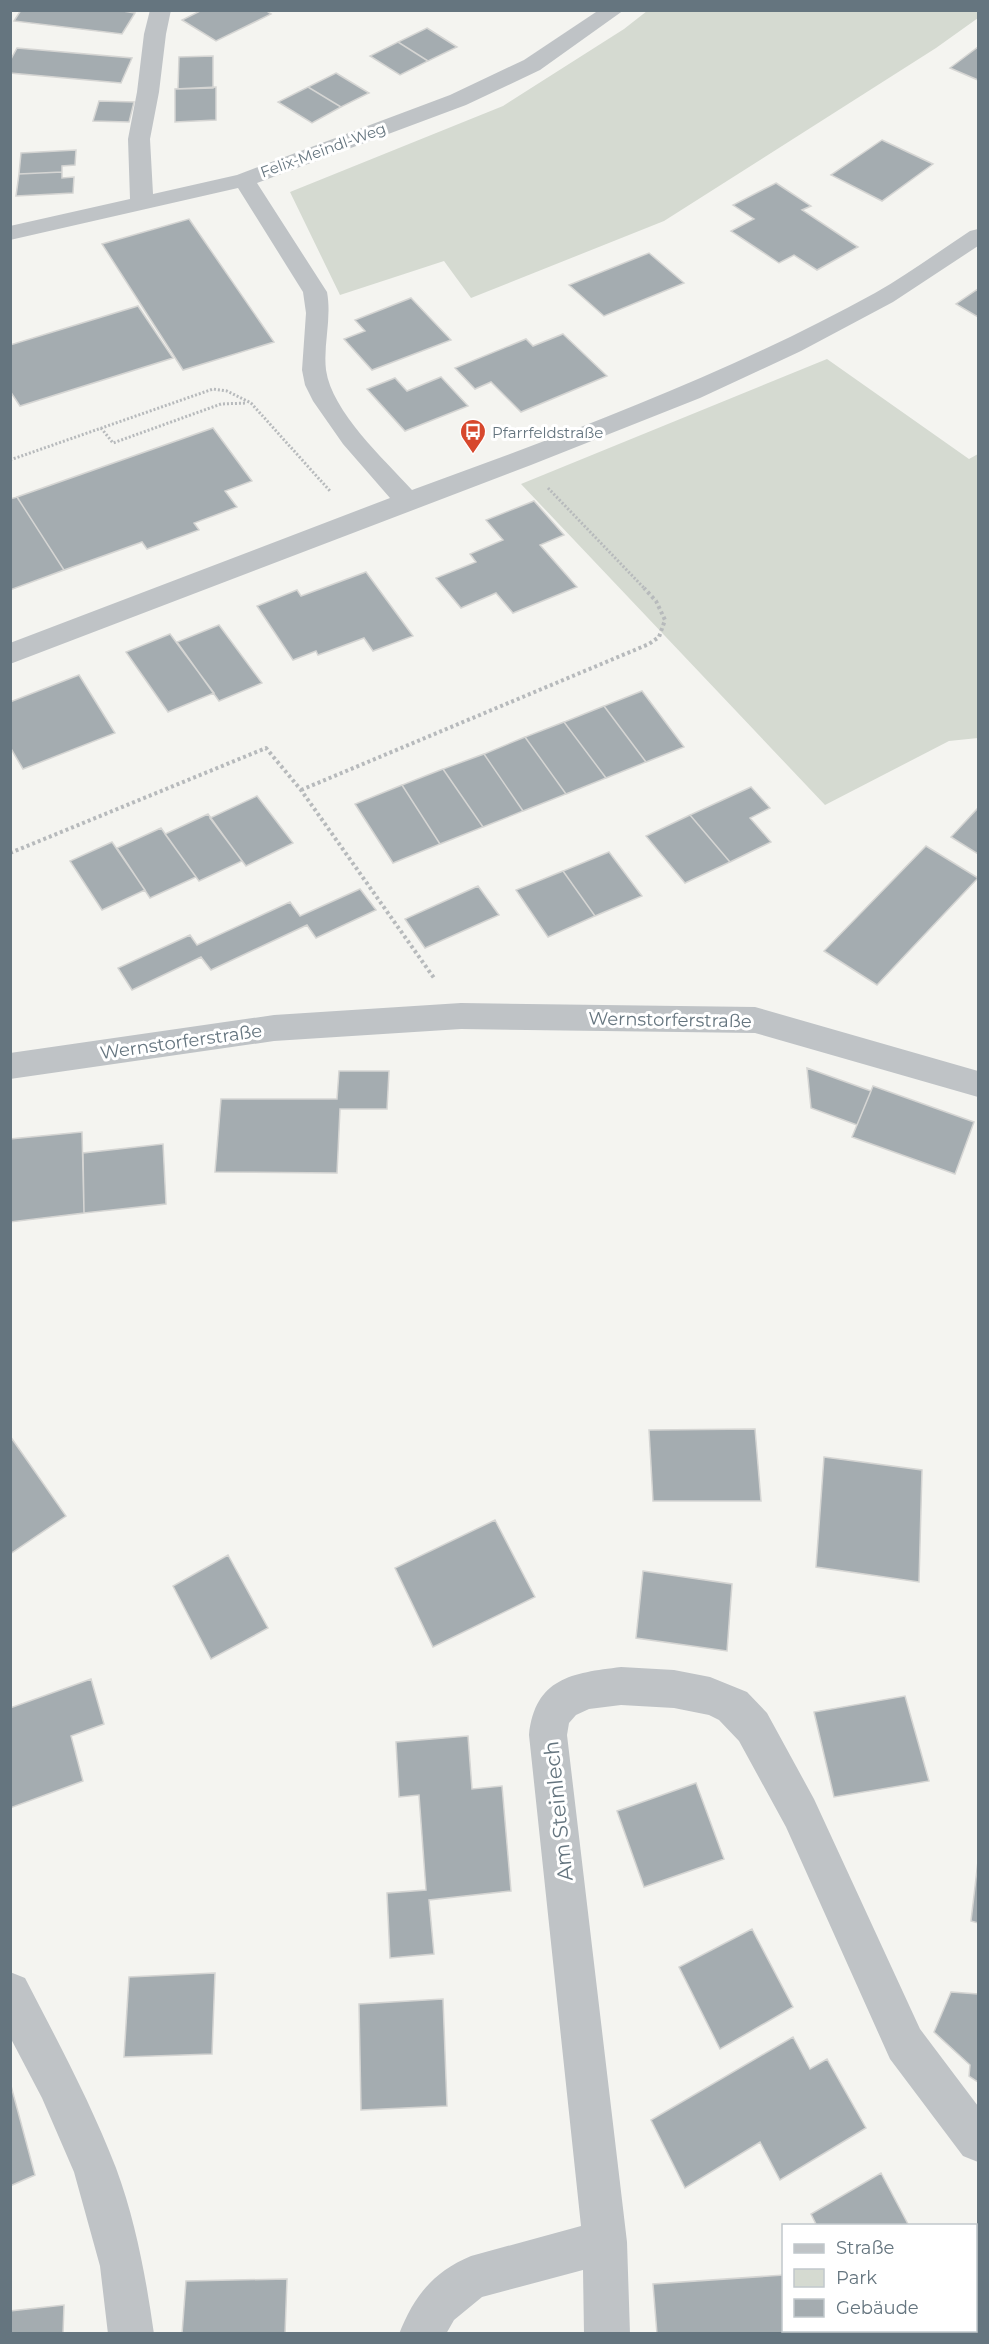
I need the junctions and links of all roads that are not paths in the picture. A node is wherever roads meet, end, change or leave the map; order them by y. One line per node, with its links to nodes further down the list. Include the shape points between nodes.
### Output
1 (161, 10): 4 (street, via 139,139)
2 (614, 10): 3 (street, Felix-Meindl-Weg, via 532,64 458,100)
3 (244, 180): 4 (street, Felix-Meindl-Weg); 7 (street, via 315,292 320,311 314,370 317,388 341,423)
4 (142, 203): 5 (street, Felix-Meindl-Weg)
5 (10, 233)
6 (978, 236): 7 (street, via 885,297 792,346 691,392)
7 (407, 501): 8 (street)
8 (10, 654)
9 (10, 1066): 10 (street, Wernstorferstraße, via 274,1028 461,1016 755,1020)
10 (978, 1084)
11 (10, 1993): 14 (street, via 57,2083 95,2170 122,2266)
12 (978, 2141): 13 (street, Am Steinlech, via 905,2044 800,1813 753,1727 733,1706 710,1696 621,1686 588,1690 562,1701 550,1715 548,1735)
13 (605, 2242): 15 (street, via 471,2278 438,2304); 16 (street, Am Steinlech)
14 (131, 2334)
15 (421, 2334)
16 (607, 2334)

